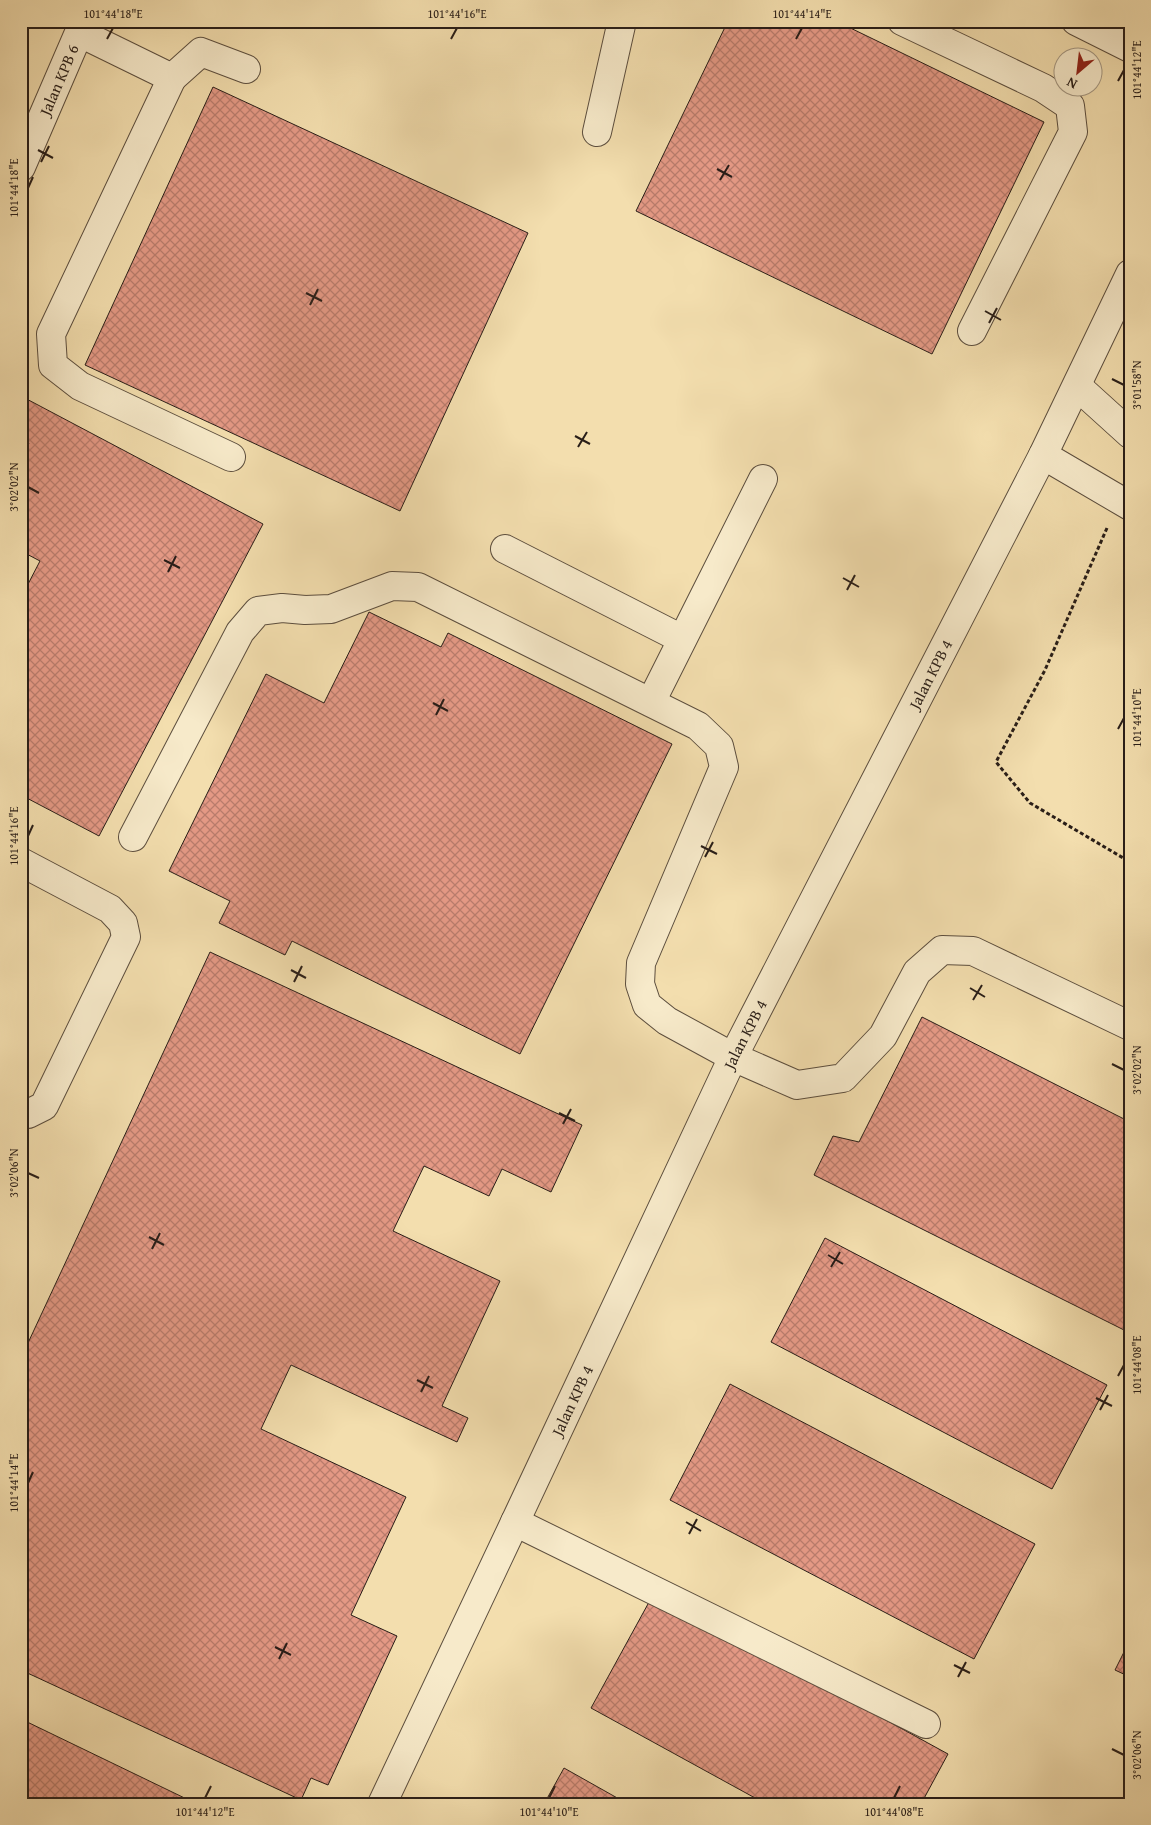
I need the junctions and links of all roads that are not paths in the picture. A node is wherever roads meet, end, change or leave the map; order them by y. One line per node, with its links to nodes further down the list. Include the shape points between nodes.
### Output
1 (622, 21): 8 (street)
2 (902, 21): 11 (street, via 1043,88 1070,106 1073,132)
3 (1076, 21): 5 (street)
4 (82, 27): 7 (street); 9 (street, Jalan KPB 6)
5 (1130, 48)
6 (246, 69): 7 (street, via 201,52)
7 (172, 78): 15 (street, via 50,334 53,365 80,386)
8 (598, 132)
9 (21, 167)
10 (1130, 274): 12 (street, Jalan KPB 4)
11 (972, 331)
12 (1077, 386): 13 (street); 14 (street, Jalan KPB 4)
13 (1130, 434)
14 (1043, 455): 17 (street); 24 (street, Jalan KPB 4)
15 (231, 457)
16 (763, 479): 19 (street)
17 (1124, 503)
18 (505, 550): 19 (street)
19 (682, 639): 20 (street)
20 (651, 702): 21 (street, via 418,587 392,586 331,609 258,611 240,632); 24 (street, via 698,726 719,746 724,767 640,963 640,984 647,1006)
21 (133, 837)
22 (21, 862): 25 (street, via 110,909 123,923 126,937 44,1106)
23 (1130, 1026): 24 (street, via 973,951 942,950 917,972 883,1036 843,1078 797,1085)
24 (733, 1056): 26 (street, Jalan KPB 4)
25 (21, 1114)
26 (516, 1522): 27 (street); 28 (street, Jalan KPB 4)
27 (926, 1724)
28 (382, 1804)

